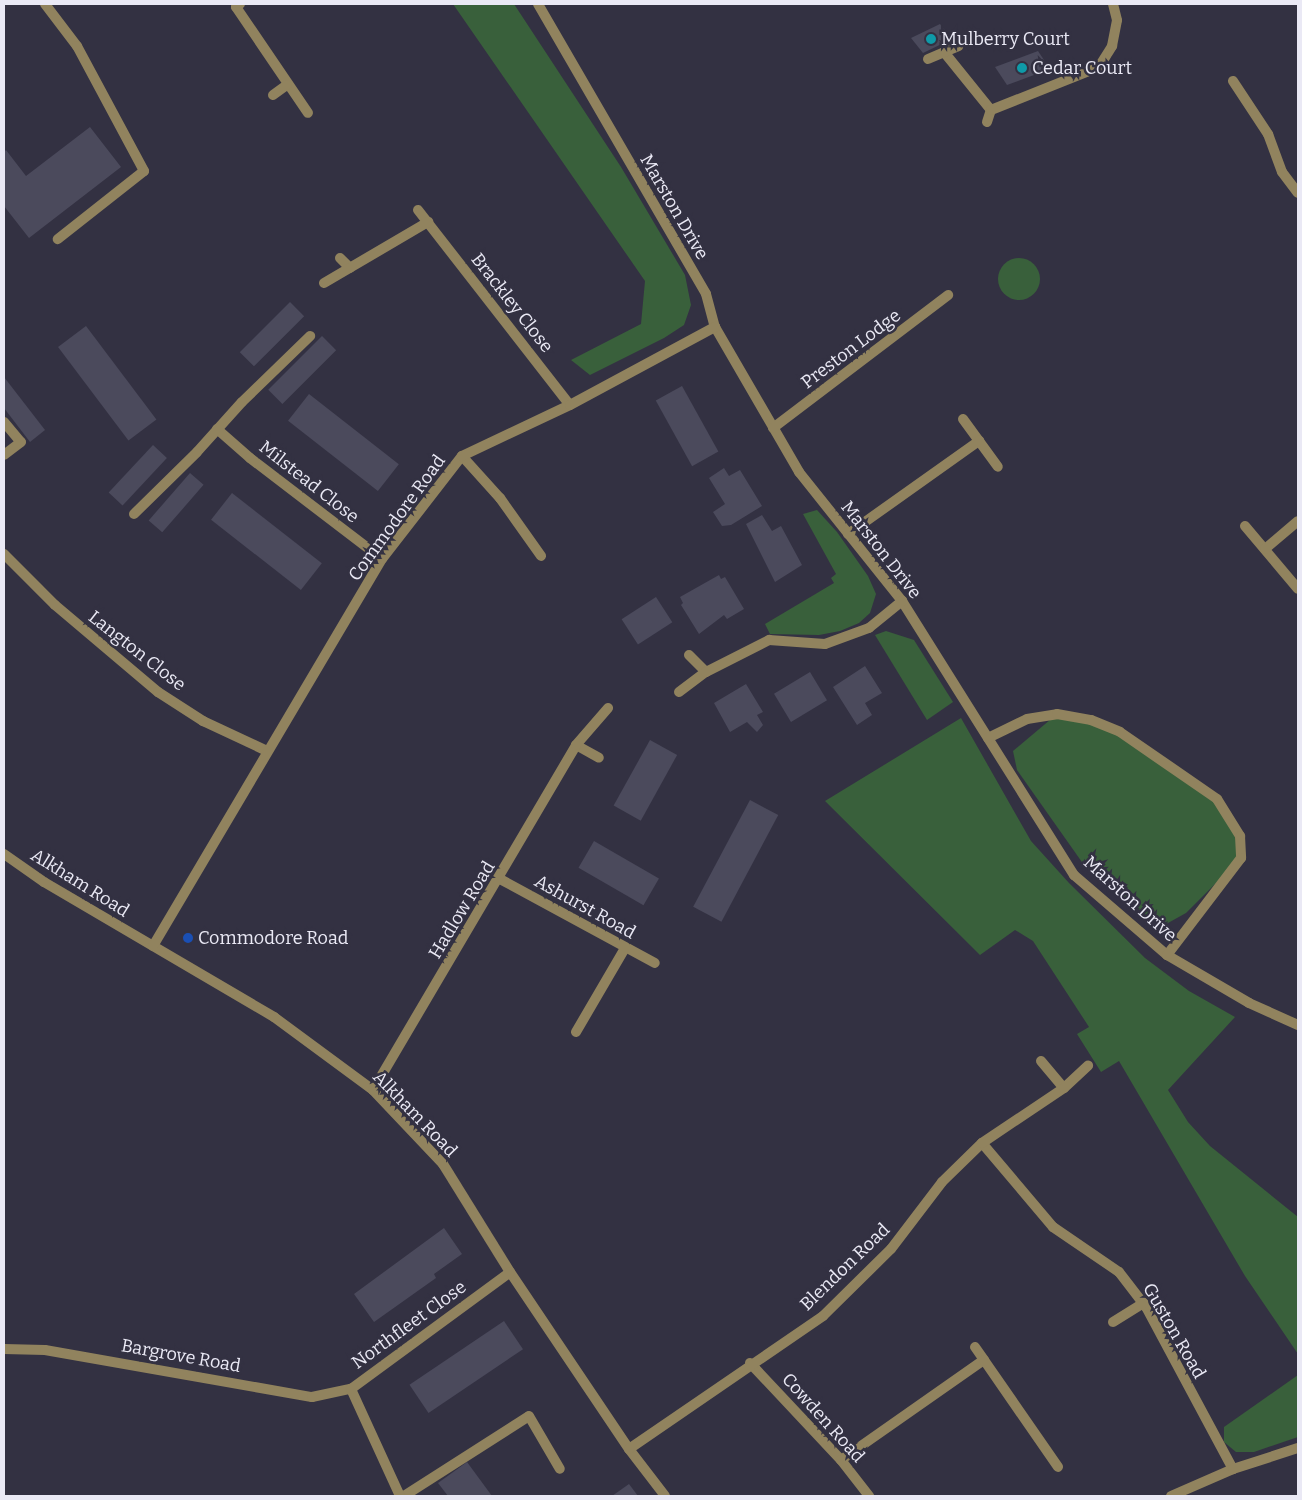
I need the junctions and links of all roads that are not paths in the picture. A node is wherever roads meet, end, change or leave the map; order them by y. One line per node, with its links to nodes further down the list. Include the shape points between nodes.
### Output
1 (45, 4): 17 (street, via 77,46 144,171)
2 (538, 4): 22 (street, Marston Drive, via 706,294)
3 (1113, 4): 11 (street, via 1117,20 1112,46 1099,67)
4 (237, 5): 9 (street)
5 (958, 46): 6 (street)
6 (944, 52): 7 (street); 11 (street)
7 (928, 59)
8 (1233, 81): 14 (street, via 1268,134 1282,172)
9 (287, 85): 10 (street); 12 (street)
10 (274, 95)
11 (992, 110): 13 (street)
12 (308, 113)
13 (987, 122)
14 (1298, 192)
15 (418, 210): 16 (street, Brackley Close)
16 (428, 222): 19 (street); 24 (street, Brackley Close)
17 (58, 239)
18 (340, 258): 19 (street)
19 (350, 268): 20 (street)
20 (324, 283)
21 (948, 295): 27 (street, Preston Lodge)
22 (715, 327): 24 (street, Commodore Road); 27 (street, Marston Drive)
23 (310, 336): 28 (street)
24 (570, 404): 31 (street, Commodore Road)
25 (963, 419): 29 (street)
26 (4, 422): 30 (street, via 20,442)
27 (773, 428): 36 (street, Marston Drive, via 799,472)
28 (217, 429): 33 (street); 40 (street, Milstead Close)
29 (979, 441): 32 (street); 36 (street)
30 (4, 455)
31 (462, 456): 39 (street, via 500,498); 40 (street, Commodore Road)
32 (998, 467)
33 (134, 514)
34 (1298, 521): 37 (street)
35 (1246, 526): 37 (street)
36 (848, 534): 42 (street, Marston Drive)
37 (1265, 549): 41 (street)
38 (4, 554): 49 (street, Langton Close, via 55,605 158,692 203,721)
39 (541, 556)
40 (382, 559): 49 (street, Commodore Road)
41 (1298, 589)
42 (902, 601): 44 (street, via 869,628 825,644 769,640); 47 (street, Marston Drive)
43 (689, 655): 44 (street)
44 (706, 672): 45 (street)
45 (679, 692)
46 (608, 708): 48 (street, Hadlow Road)
47 (988, 738): 55 (street, Marston Drive, via 1074,875); 55 (street, via 1027,719 1057,714 1091,720 1120,732 1217,799 1240,836 1241,858)
48 (576, 745): 50 (street); 52 (street, Hadlow Road)
49 (267, 751): 53 (street, Commodore Road)
50 (599, 758)
51 (4, 854): 53 (street, Alkham Road, via 44,882)
52 (500, 879): 54 (street, Ashurst Road); 62 (street, Hadlow Road)
53 (153, 946): 62 (street, Alkham Road, via 274,1018)
54 (625, 948): 56 (street, Ashurst Road); 58 (street)
55 (1167, 955): 57 (street, Marston Drive, via 1249,1003)
56 (655, 963)
57 (1298, 1025)
58 (576, 1032)
59 (1041, 1061): 61 (street)
60 (1088, 1066): 61 (street, Blendon Road)
61 (1064, 1088): 63 (street, Blendon Road)
62 (373, 1090): 64 (street, Alkham Road, via 443,1164)
63 (982, 1143): 65 (street, Guston Road, via 1053,1227 1119,1272); 70 (street, Blendon Road, via 942,1182 892,1249 823,1316)
64 (510, 1272): 71 (street, Northfleet Close); 73 (street, Alkham Road)
65 (1143, 1303): 66 (street); 77 (street, Guston Road)
66 (1114, 1322)
67 (976, 1347): 69 (street)
68 (4, 1349): 71 (street, Bargrove Road, via 45,1350 312,1397)
69 (984, 1360): 74 (street); 75 (street)
70 (750, 1363): 73 (street, Blendon Road); 74 (street, Cowden Road)
71 (351, 1389): 78 (street, Northfleet Close)
72 (1298, 1448): 77 (street)
73 (629, 1450): 80 (street, Alkham Road)
74 (842, 1460): 81 (street, Cowden Road)
75 (1058, 1467)
76 (560, 1469): 79 (street, via 529,1416)
77 (1233, 1469): 82 (street)
78 (400, 1496)
79 (404, 1496)
80 (665, 1496)
81 (869, 1496)
82 (1171, 1496)

